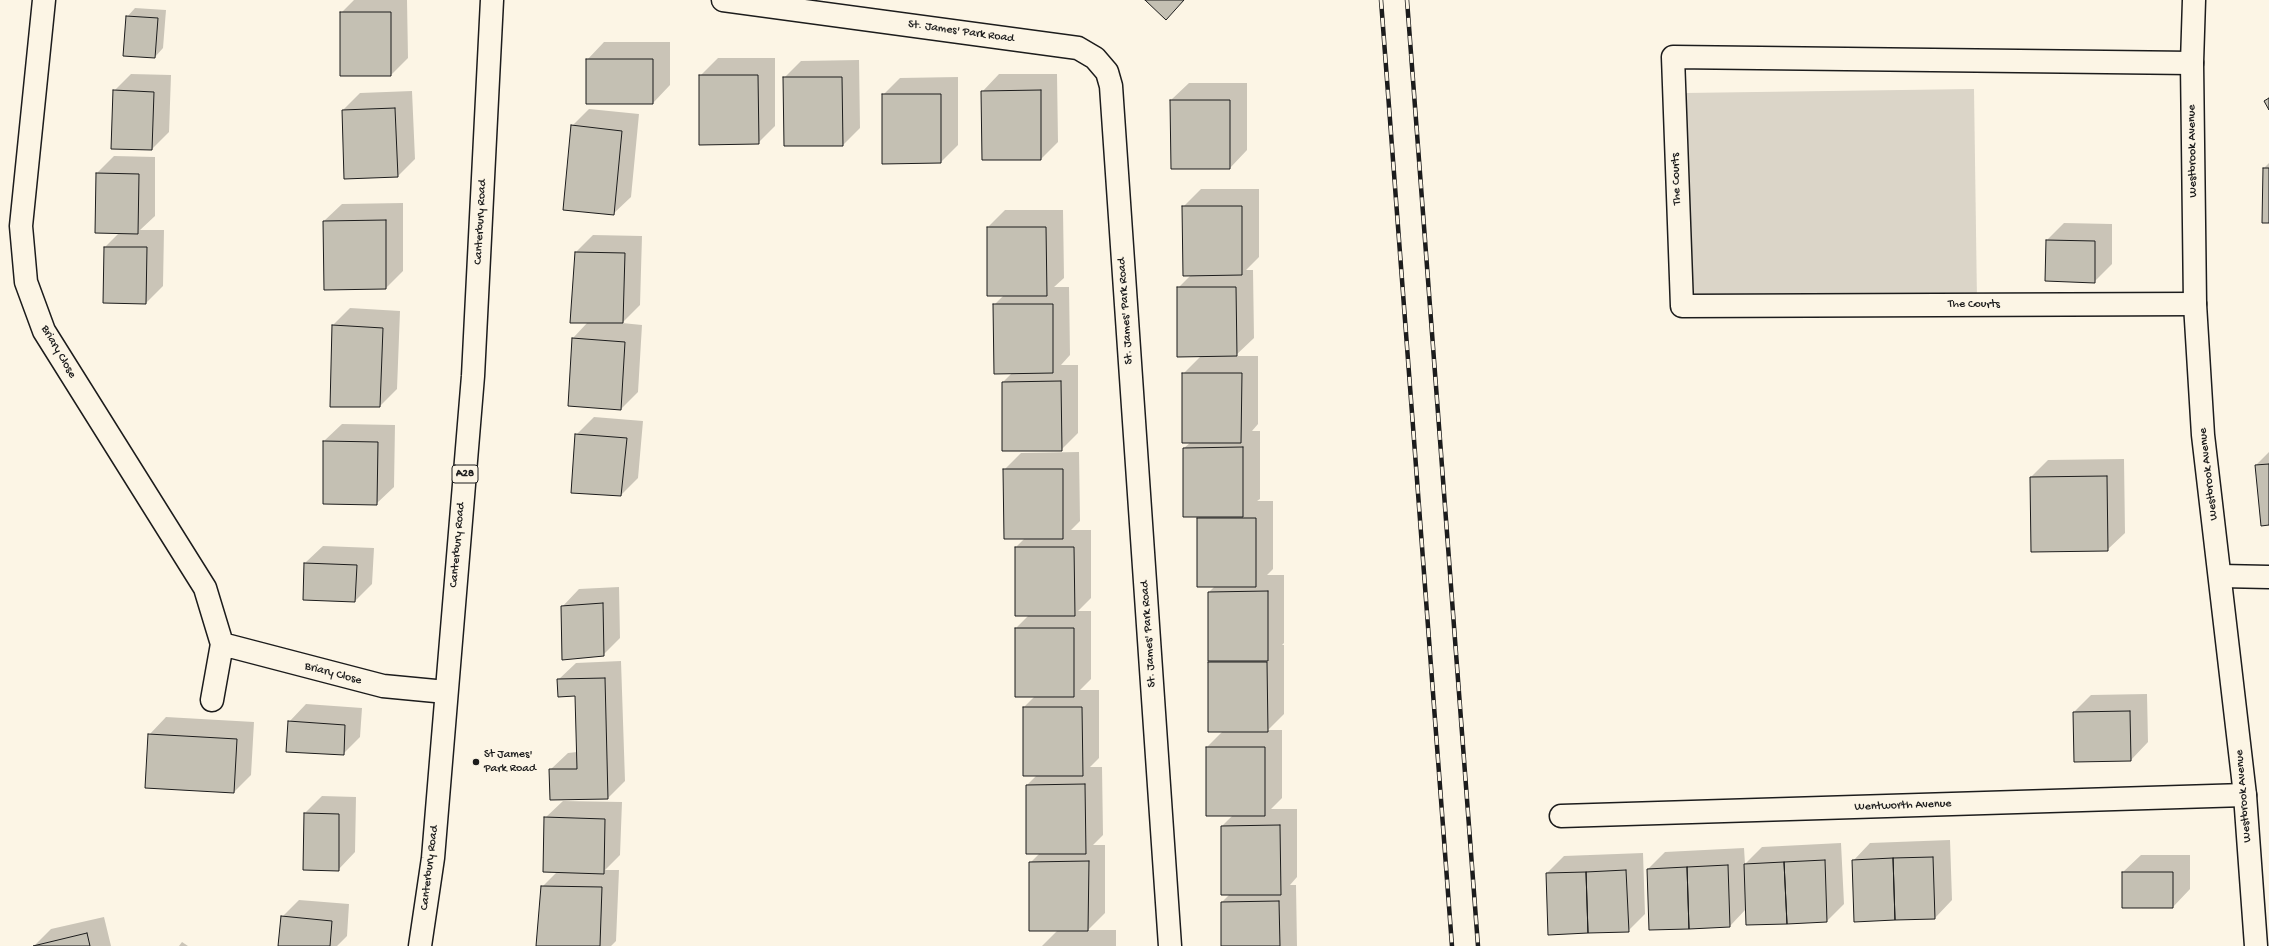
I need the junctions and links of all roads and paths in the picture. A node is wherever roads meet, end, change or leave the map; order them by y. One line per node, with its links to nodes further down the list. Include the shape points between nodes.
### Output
1 (44, 0): 9 (main road, Briary Close, via 22,226 26,282 44,331 205,588)
2 (492, 0): 10 (main road, Canterbury Road / A28, via 473,376)
3 (723, 0): 15 (main road, St. James' Park Road, via 1078,48 1095,58 1107,72 1111,94)
4 (2194, 0): 5 (main road, Westbrook Avenue)
5 (2192, 63): 6 (main road, Westbrook Avenue); 6 (main road, The Courts, via 1673,57 1682,306)
6 (2195, 304): 7 (main road, Westbrook Avenue, via 2204,435)
7 (2221, 576): 8 (main road); 12 (main road, Westbrook Avenue)
8 (2269, 577)
9 (222, 644): 10 (main road, Briary Close, via 383,686); 11 (main road, Briary Close)
10 (446, 692): 14 (main road, Canterbury Road / A28, via 433,858)
11 (212, 700)
12 (2245, 795): 13 (main road, Wentworth Avenue); 16 (main road, Westbrook Avenue)
13 (1561, 816)
14 (420, 946)
15 (1170, 946)
16 (2256, 946)

